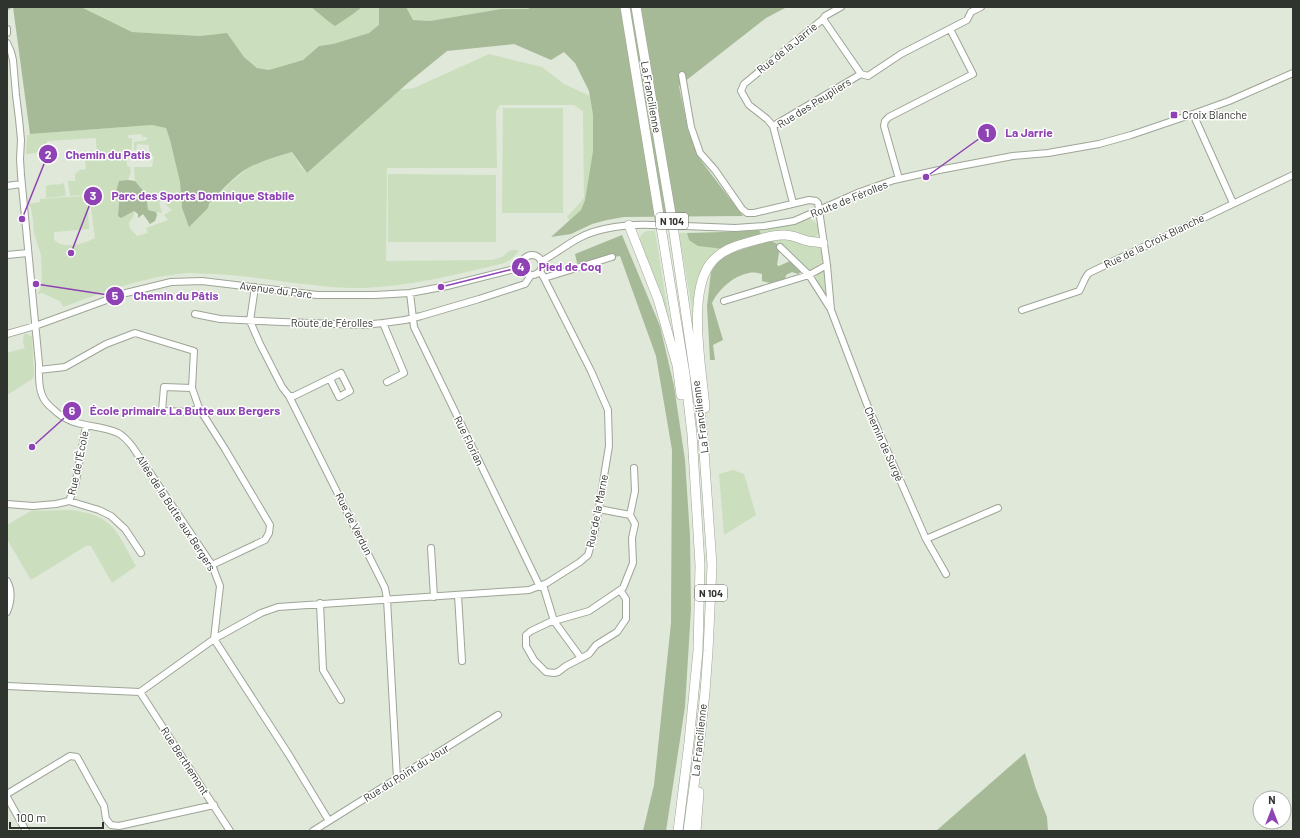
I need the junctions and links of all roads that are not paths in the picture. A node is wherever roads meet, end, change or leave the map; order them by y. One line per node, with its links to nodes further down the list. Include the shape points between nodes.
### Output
1 (625, 7): 53 (highway, La Francilienne / N 104, via 685,374)
2 (636, 7): 54 (highway, La Francilienne / N 104, via 673,226)
3 (840, 7): 5 (street)
4 (981, 7): 7 (street, Rue des Peupliers, via 971,12 967,20)
5 (823, 19): 11 (street, Rue de la Jarrie); 14 (street, Rue de la Jarrie, via 744,84 741,91 748,105)
6 (7, 29): 8 (street)
7 (950, 29): 11 (street, Rue des Peupliers, via 901,54 868,76); 16 (street, via 973,74 885,121 884,126)
8 (7, 33)
9 (7, 43): 17 (street, Allée de la Butte aux Bergers, via 13,60)
10 (1293, 73): 13 (street, Route de Férolles)
11 (861, 74): 14 (street, Rue des Peupliers)
12 (682, 75): 19 (street, via 691,127 700,153 742,208 747,213 754,213)
13 (1193, 114): 16 (street, Route de Férolles, via 1099,144 1013,156); 20 (street)
14 (773, 126): 19 (street, Rue des Peupliers)
15 (1293, 175): 20 (street, Rue de la Croix Blanche)
16 (899, 179): 21 (street, Route de Férolles)
17 (22, 184): 18 (street); 25 (street, Allée de la Butte aux Bergers)
18 (7, 186)
19 (793, 203): 21 (street, via 816,200)
20 (1233, 203): 39 (street, Rue de la Croix Blanche, via 1089,273 1085,276 1079,291)
21 (819, 210): 22 (street, Route de Férolles, bridge, via 794,221 764,226 735,228); 23 (street, Chemin de Surgé)
22 (629, 225): 28 (street, Route de Férolles, via 580,237); 53 (highway, via 658,299 676,366 683,409)
23 (824, 242): 29 (street, Chemin de Surgé); 54 (highway, via 809,242 778,235 734,246 710,263 702,277 698,305 698,339 706,420)
24 (780, 247): 33 (street, Chemin de Surgé)
25 (28, 253): 26 (street); 44 (street, Allée de la Butte aux Bergers)
26 (7, 255)
27 (612, 257): 34 (street)
28 (542, 261): 30 (street, via 538,256 529,254 524,258); 31 (street)
29 (827, 265): 33 (street); 38 (street, Chemin de Surgé)
30 (522, 267): 32 (street, via 525,273); 36 (street, Avenue du Parc)
31 (540, 271): 32 (street); 34 (street, Rue de la Marne)
32 (531, 275): 41 (street, Route de Férolles, via 525,284)
33 (808, 275): 37 (street); 38 (street, Chemin de Surgé)
34 (544, 278): 59 (street, Rue de la Marne, via 608,410 609,446)
35 (254, 287): 36 (street, Avenue du Parc, via 317,295); 42 (street); 44 (street, Avenue du Parc, via 202,281 171,282 116,296)
36 (410, 293): 41 (street, Rue Florian)
37 (724, 301)
38 (831, 310): 61 (street, Chemin de Surgé, via 868,407)
39 (1022, 310)
40 (195, 314): 42 (street, Route de Férolles)
41 (413, 318): 43 (street, Route de Férolles); 67 (street, Rue Florian, via 414,327)
42 (250, 321): 43 (street, Route de Férolles, via 363,325); 50 (street, Rue de Verdun)
43 (383, 323): 48 (street, via 404,373)
44 (35, 326): 45 (street, Avenue du Parc); 46 (street, Allée de la Butte aux Bergers)
45 (7, 334)
46 (39, 370): 49 (street, via 65,367 106,344 135,333 194,351); 52 (street, Allée de la Butte aux Bergers, via 41,394 47,403 70,422)
47 (330, 379): 50 (street)
48 (387, 382)
49 (192, 388): 51 (street); 51 (street, via 164,387 162,411 190,412)
50 (289, 396): 71 (street, Rue de Verdun, via 382,579)
51 (199, 408): 64 (street, via 270,525 265,540)
52 (86, 426): 56 (street, Rue de l'École); 64 (street, Allée de la Butte aux Bergers, via 119,433 126,438)
53 (692, 434): 90 (highway, La Francilienne / N 104, via 700,565 698,651)
54 (703, 437): 82 (highway, La Francilienne / N 104, via 712,565 708,651)
55 (634, 468): 60 (street, via 635,491)
56 (70, 501): 57 (street, Rue de l'École, via 33,506); 63 (street, Rue de l'École, via 111,516 125,529)
57 (7, 504)
58 (998, 508): 61 (street)
59 (599, 509): 60 (street); 67 (street, Rue de la Marne, via 588,554)
60 (630, 515): 68 (street, via 635,524 632,538 633,563)
61 (926, 539): 65 (street, Chemin de Surgé)
62 (431, 548): 70 (street)
63 (141, 553)
64 (212, 565): 75 (street, Allée de la Butte aux Bergers, via 220,586)
65 (946, 574)
66 (7, 581): 73 (street, via 11,593)
67 (542, 586): 69 (street, Rue de la Marne, via 529,590); 74 (street, Rue Florian)
68 (620, 590): 74 (street, via 589,611); 76 (street, via 626,599 626,619 617,632)
69 (458, 595): 70 (street, Rue de la Marne); 77 (street)
70 (434, 597): 71 (street, Rue de la Marne)
71 (388, 599): 72 (street, Rue de la Marne); 83 (street, Rue de Verdun)
72 (320, 604): 75 (street, Rue de la Marne, via 278,607 261,613); 80 (street, via 323,670)
73 (7, 612)
74 (554, 620): 76 (street); 76 (street, via 526,635 526,646 534,660 546,672 554,673)
75 (214, 639): 79 (street, Rue de la Marne); 86 (street)
76 (581, 658)
77 (462, 661)
78 (7, 686): 79 (street)
79 (140, 692): 85 (street, Rue Berthemont)
80 (341, 700)
81 (498, 715): 83 (street, Rue du Point du Jour)
82 (699, 749): 91 (highway, La Francilienne / N 104); 92 (highway, via 703,761)
83 (397, 778): 86 (street, Rue du Point du Jour)
84 (7, 795): 85 (street, via 70,756 77,757 104,806 106,819 111,825 118,826); 87 (street)
85 (214, 805): 88 (street, Rue Berthemont)
86 (329, 821): 89 (street, Rue du Point du Jour)
87 (26, 831)
88 (230, 831)
89 (313, 831)
90 (678, 831)
91 (688, 831)
92 (696, 831)

